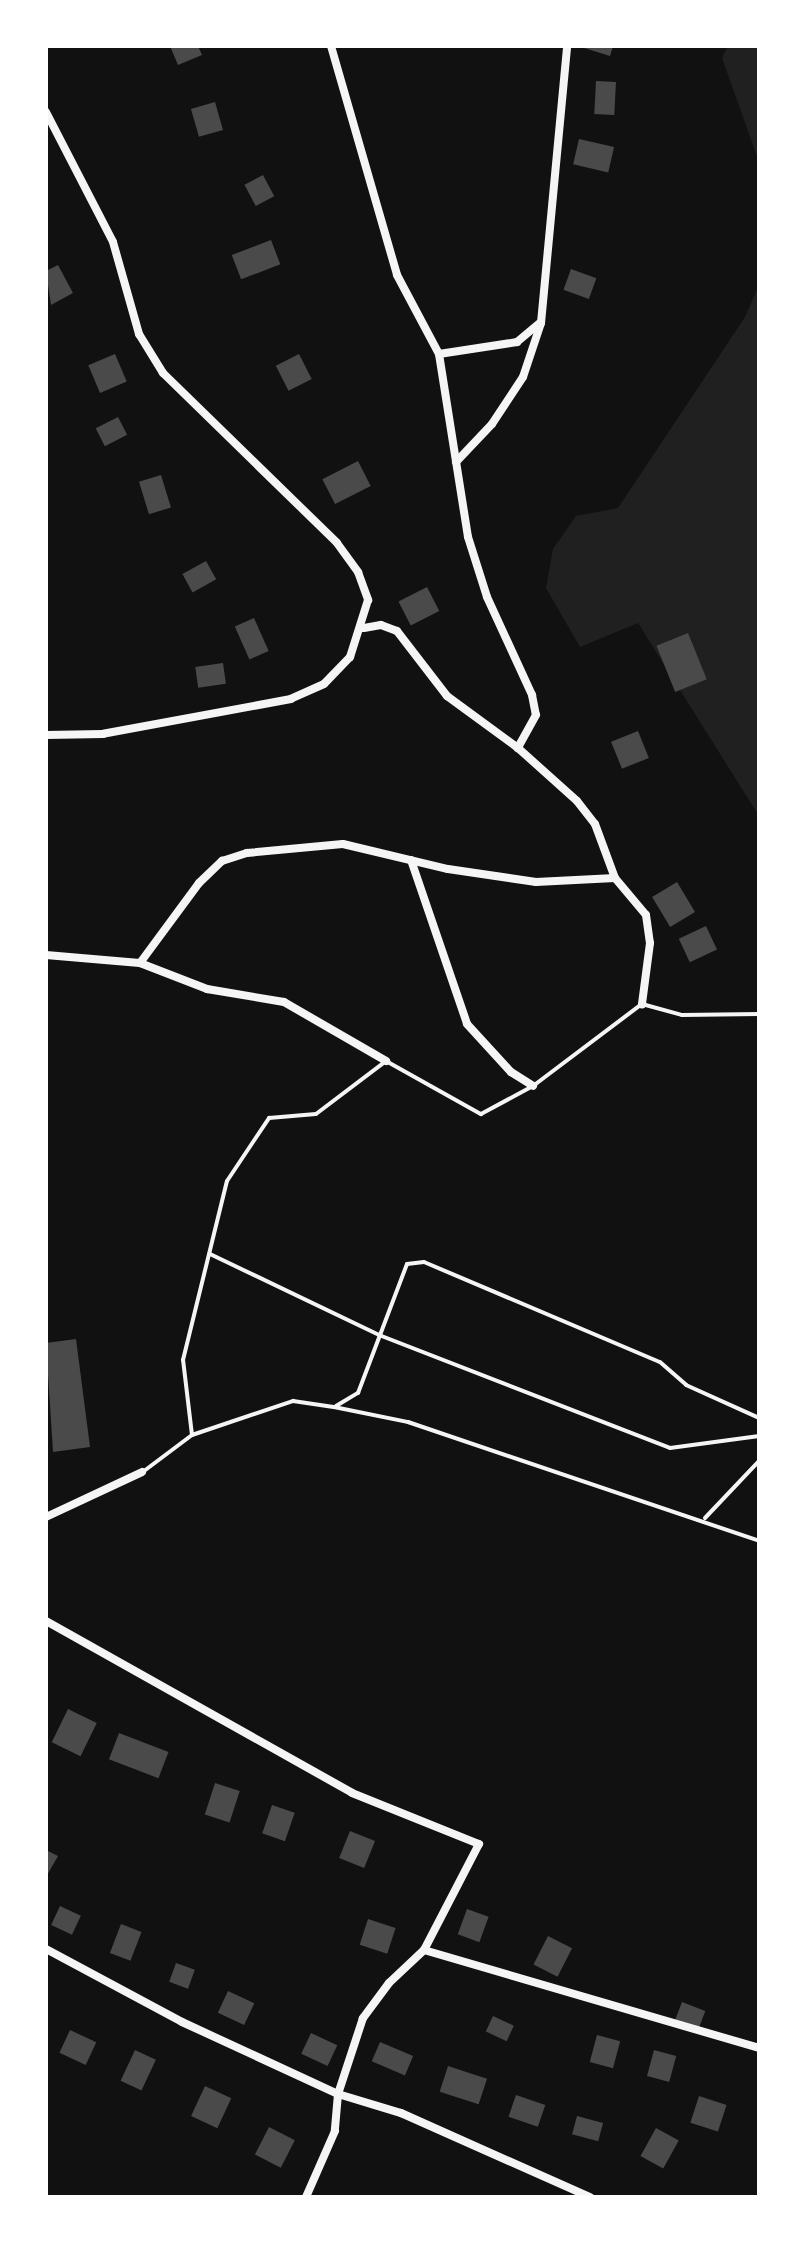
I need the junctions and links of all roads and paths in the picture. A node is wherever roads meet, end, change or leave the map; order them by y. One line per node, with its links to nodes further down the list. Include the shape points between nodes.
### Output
1 (331, 46): 5 (street, via 397,275)
2 (567, 46): 4 (street)
3 (46, 116): 7 (street, via 113,242 139,334 163,373 337,543 358,572 368,600)
4 (541, 323): 5 (street, via 517,342); 6 (street, via 523,377 492,424)
5 (439, 354): 6 (street)
6 (456, 462): 9 (street, via 468,537 487,597 532,695 536,715)
7 (364, 628): 8 (street, via 350,657 324,684 291,699 103,734); 9 (street, via 381,625 397,631 447,696)
8 (46, 735)
9 (518, 748): 11 (street, via 595,824)
10 (411, 860): 11 (street, via 536,882); 13 (street, via 343,844 247,853 222,861 199,883); 17 (street, via 467,1024 511,1072)
11 (615, 878): 14 (street, via 646,915 650,943)
12 (46, 955): 13 (street)
13 (140, 963): 16 (street, via 207,989 284,1002)
14 (642, 1004): 15 (lane, via 682,1015); 17 (lane)
15 (759, 1014)
16 (386, 1061): 17 (lane, via 481,1114); 18 (lane, via 316,1114 269,1118 227,1181)
17 (533, 1086)
18 (209, 1253): 19 (lane); 22 (lane, via 183,1360)
19 (379, 1335): 20 (lane, via 358,1393); 21 (lane, via 407,1264 424,1262 660,1362 686,1385); 23 (lane, via 670,1448)
20 (334, 1407): 22 (lane, via 293,1401); 27 (lane, via 408,1422)
21 (759, 1418)
22 (192, 1435): 25 (lane)
23 (759, 1436)
24 (759, 1461): 27 (lane)
25 (142, 1472): 26 (street)
26 (46, 1517)
27 (705, 1518): 28 (lane)
28 (759, 1541)
29 (46, 1621): 31 (street, via 352,1793 479,1844)
30 (46, 1949): 33 (street, via 182,2022)
31 (424, 1950): 32 (street); 33 (street, via 389,1983 363,2018)
32 (759, 2048)
33 (338, 2094): 34 (street, via 335,2131); 35 (street, via 401,2113)
34 (306, 2197)
35 (590, 2197)

